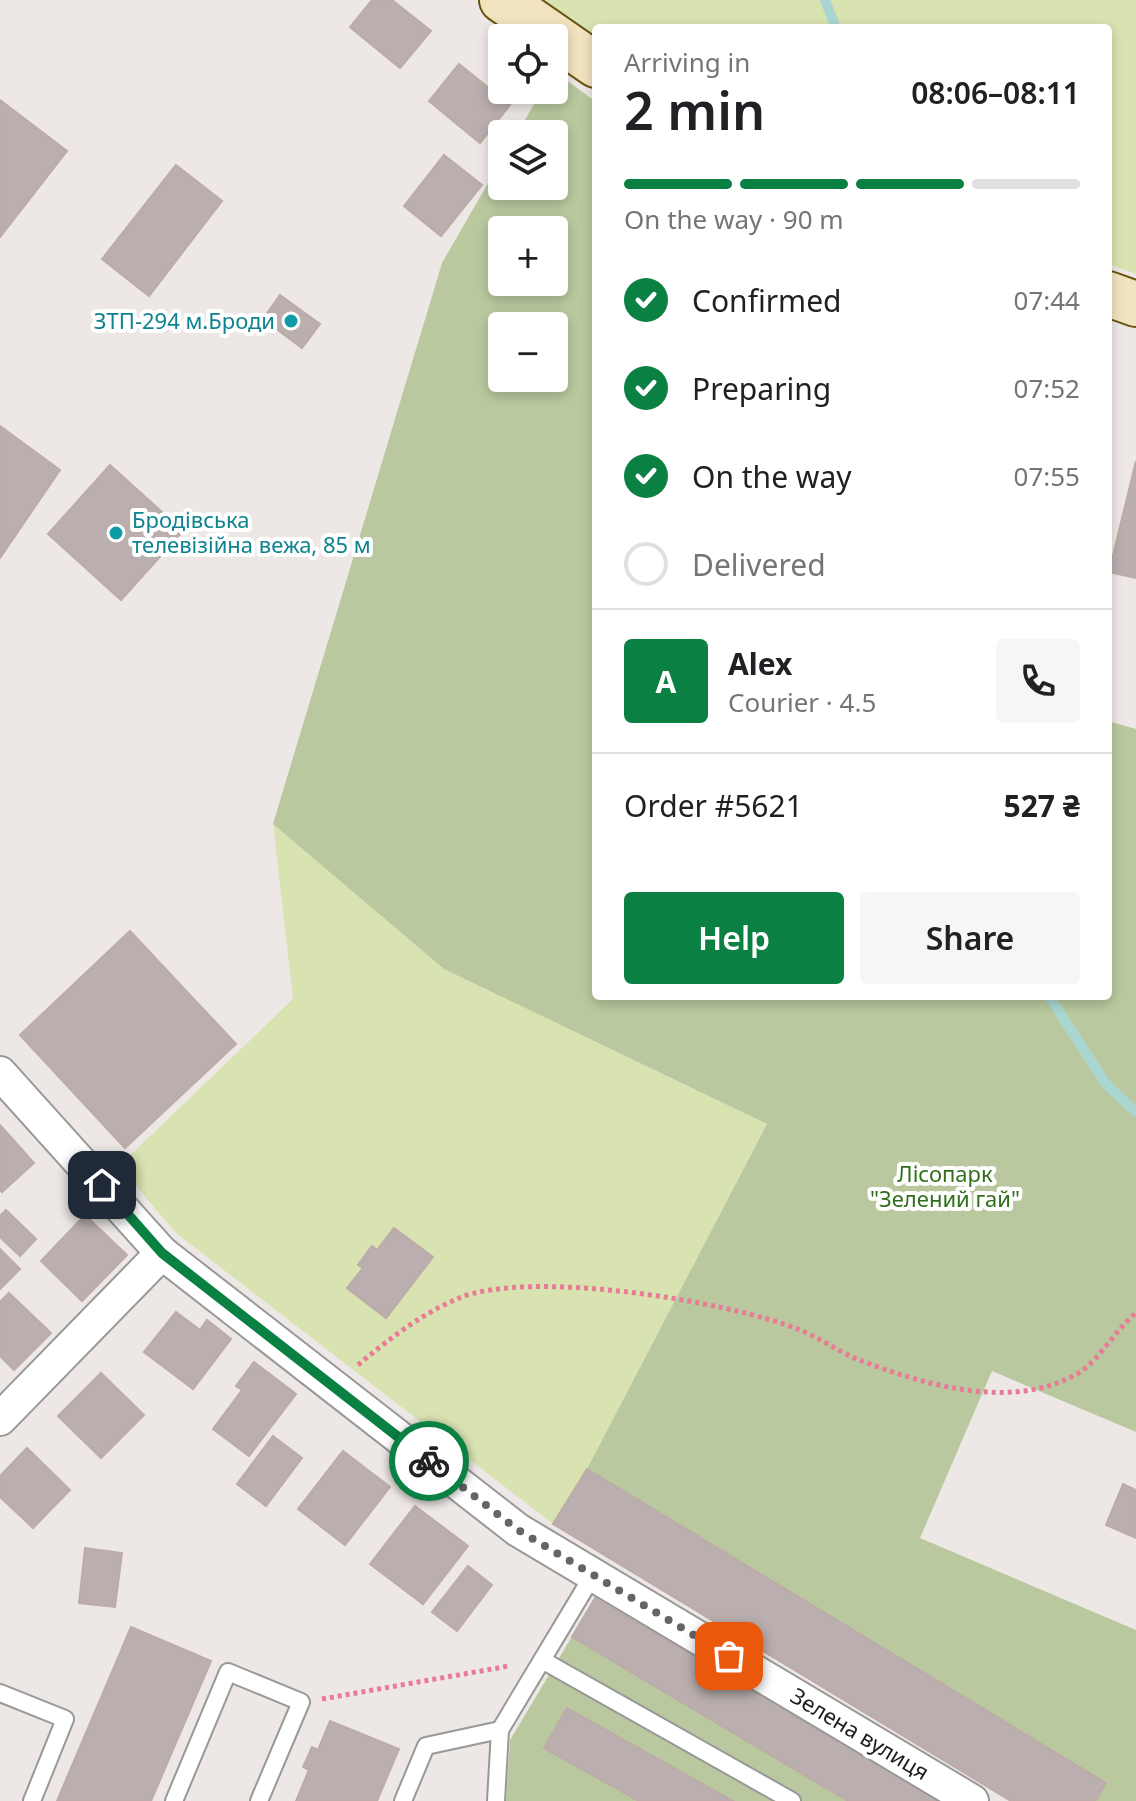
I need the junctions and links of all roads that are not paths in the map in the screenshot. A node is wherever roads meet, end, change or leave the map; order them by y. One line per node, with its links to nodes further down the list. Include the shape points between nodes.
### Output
1 (502, 0): 2 (street)
2 (592, 62)
3 (1112, 295): 4 (street)
4 (1136, 304)
5 (0, 1073): 6 (street, Зелена вулиця)
6 (162, 1253): 7 (street); 8 (street, Зелена вулиця, via 518,1530)
7 (0, 1419)
8 (593, 1575): 9 (lane); 18 (street, Зелена вулиця)
9 (542, 1660): 11 (lane); 17 (lane)
10 (0, 1693): 12 (lane, via 65,1719)
11 (500, 1730): 15 (lane, via 426,1746); 16 (lane)
12 (32, 1801)
13 (174, 1801): 14 (lane, via 228,1672 301,1702)
14 (259, 1801)
15 (403, 1801)
16 (496, 1801)
17 (792, 1801)
18 (972, 1801)

